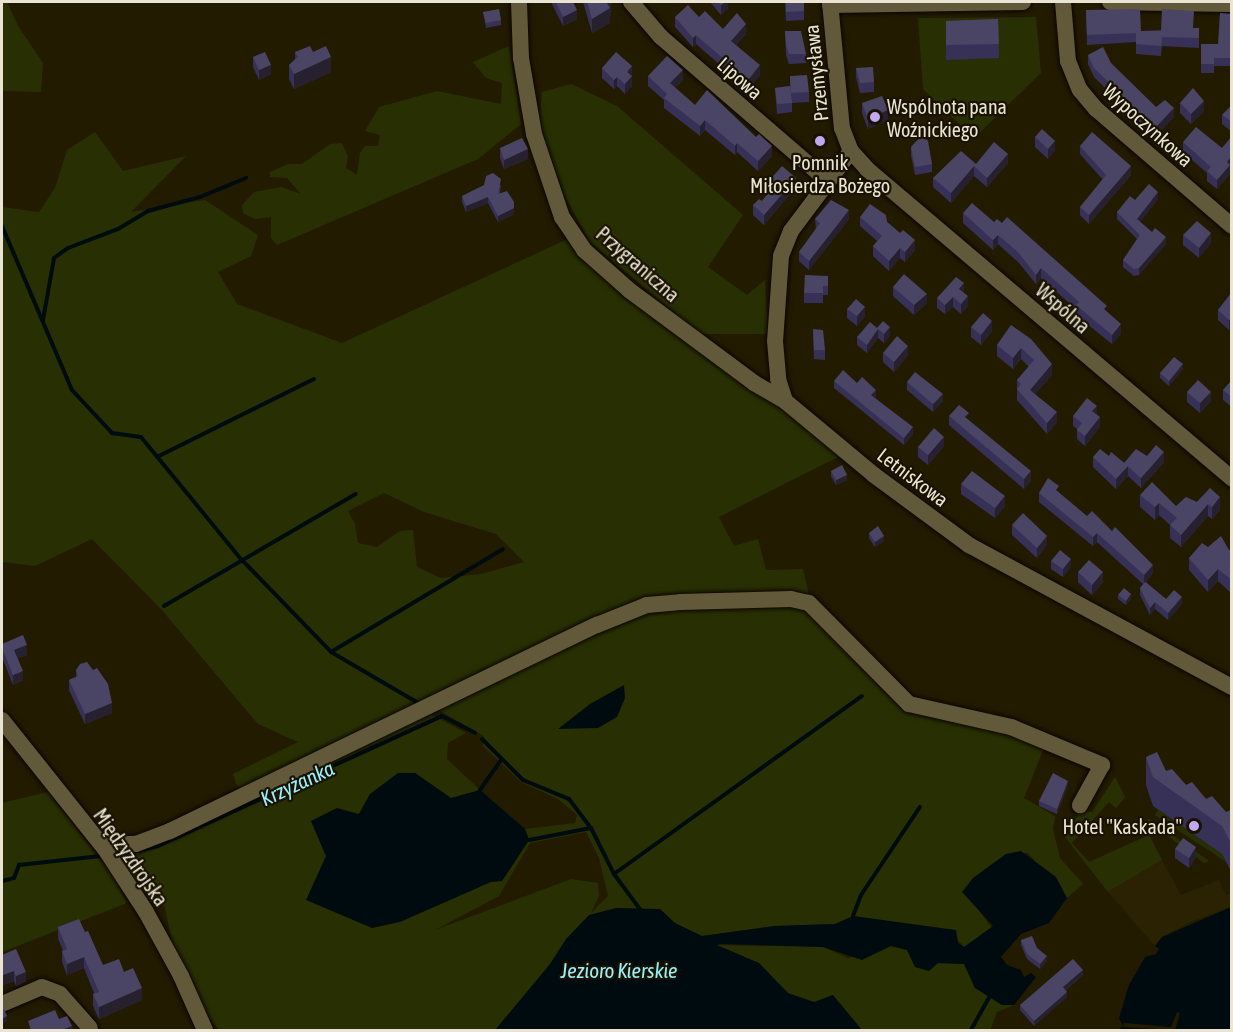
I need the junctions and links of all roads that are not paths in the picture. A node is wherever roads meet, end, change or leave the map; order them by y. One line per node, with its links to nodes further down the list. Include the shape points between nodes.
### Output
1 (519, 2): 12 (street, Przygraniczna, via 521,58 534,134 562,217 584,250 629,290 754,383)
2 (631, 2): 10 (street, Lipowa, via 661,37)
3 (1023, 2): 6 (street)
4 (1063, 2): 11 (street, Wypoczynkowa, via 1068,61 1080,90 1096,109)
5 (1110, 2): 7 (street)
6 (830, 3): 8 (street, Przemysława, via 838,109)
7 (1232, 4)
8 (851, 151): 9 (street, Przemysława); 10 (street)
9 (867, 169): 13 (street, Wspólna)
10 (828, 181): 12 (street, via 791,231 781,256 776,341 778,380)
11 (1232, 226)
12 (785, 401): 14 (street, Letniskowa, via 874,475 969,545)
13 (1232, 480)
14 (1232, 687)
15 (2, 720): 17 (street, Międzyzdrojska)
16 (1080, 805): 17 (street, via 1102,765 1011,727 909,704 809,603 791,599 691,602 636,609 170,831 136,844)
17 (102, 845): 20 (street, Międzyzdrojska, via 146,912)
18 (2, 1004): 19 (street, via 42,987 60,994)
19 (90, 1028)
20 (205, 1030)

